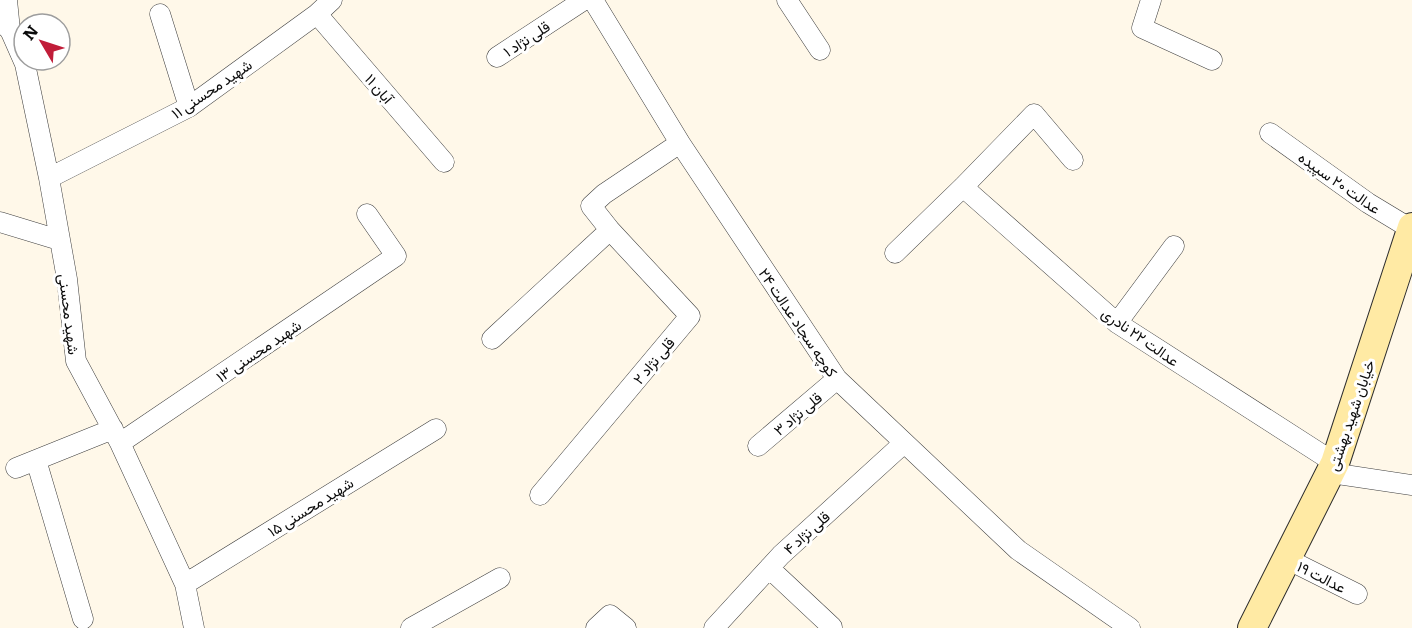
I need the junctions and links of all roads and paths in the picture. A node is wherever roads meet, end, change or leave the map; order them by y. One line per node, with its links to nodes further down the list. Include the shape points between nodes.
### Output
1 (7, 0): 9 (street, شهید محسنی)
2 (332, 0): 8 (street, شهید محسنی ۱۱)
3 (584, 0): 11 (street, قلی نژاد ۱)
4 (593, 0): 15 (street, کوچه سجاد عدالت ۲۴)
5 (787, 0): 10 (street)
6 (1151, 0): 12 (street, via 1142,28)
7 (160, 14): 13 (street)
8 (317, 14): 13 (street, شهید محسنی ۱۱); 17 (street, آبان ۱۱)
9 (5, 25): 18 (street, شهید محسنی, via 25,64)
10 (820, 50)
11 (497, 57)
12 (1212, 60)
13 (189, 107): 18 (street, شهید محسنی ۱۱)
14 (1270, 133): 22 (street, عدالت ۲۰ سپیده, via 1368,203)
15 (680, 144): 23 (street, قلی نژاد ۲, via 591,206); 29 (street, کوچه سجاد عدالت ۲۴)
16 (1073, 160): 19 (street, via 1034,114)
17 (444, 162)
18 (49, 178): 24 (street, شهید محسنی)
19 (963, 187): 26 (street); 27 (street, عدالت ۲۲ نادری)
20 (367, 214): 31 (street, شهید محسنی ۱۳, via 396,256)
21 (0, 222): 24 (street)
22 (1412, 228): 36 (main road, خیابان شهید بهشتی)
23 (610, 231): 28 (street); 38 (street, قلی نژاد ۲, via 690,316)
24 (59, 240): 31 (street, شهید محسنی, via 76,361)
25 (1174, 246): 27 (street)
26 (895, 253)
27 (1117, 323): 36 (street, عدالت ۲۲ نادری)
28 (492, 339)
29 (837, 379): 32 (street, کوچه سجاد عدالت ۲۴); 33 (street, قلی نژاد ۳)
30 (436, 429): 42 (street, شهید محسنی ۱۵)
31 (116, 436): 34 (street, شهید محسنی ۱۳); 42 (street, شهید محسنی)
32 (904, 443): 40 (street, قلی نژاد ۴); 51 (street, کوچه سجاد عدالت ۲۴, via 1018,550)
33 (758, 446)
34 (36, 460): 35 (street, شهید محسنی ۱۳); 44 (street)
35 (16, 468)
36 (1333, 468): 37 (street); 39 (main road, خیابان شهید بهشتی)
37 (1412, 485)
38 (540, 495)
39 (1287, 559): 43 (street, عدالت ۱۹); 52 (main road, خیابان شهید بهشتی)
40 (769, 568): 45 (street); 50 (street, قلی نژاد ۴)
41 (500, 578): 47 (street)
42 (185, 584): 46 (street, شهید محسنی)
43 (1357, 594)
44 (82, 619)
45 (832, 627)
46 (194, 628)
47 (411, 628)
48 (596, 628): 49 (street, via 609,615)
49 (626, 628)
50 (714, 628)
51 (1130, 628)
52 (1252, 628)

